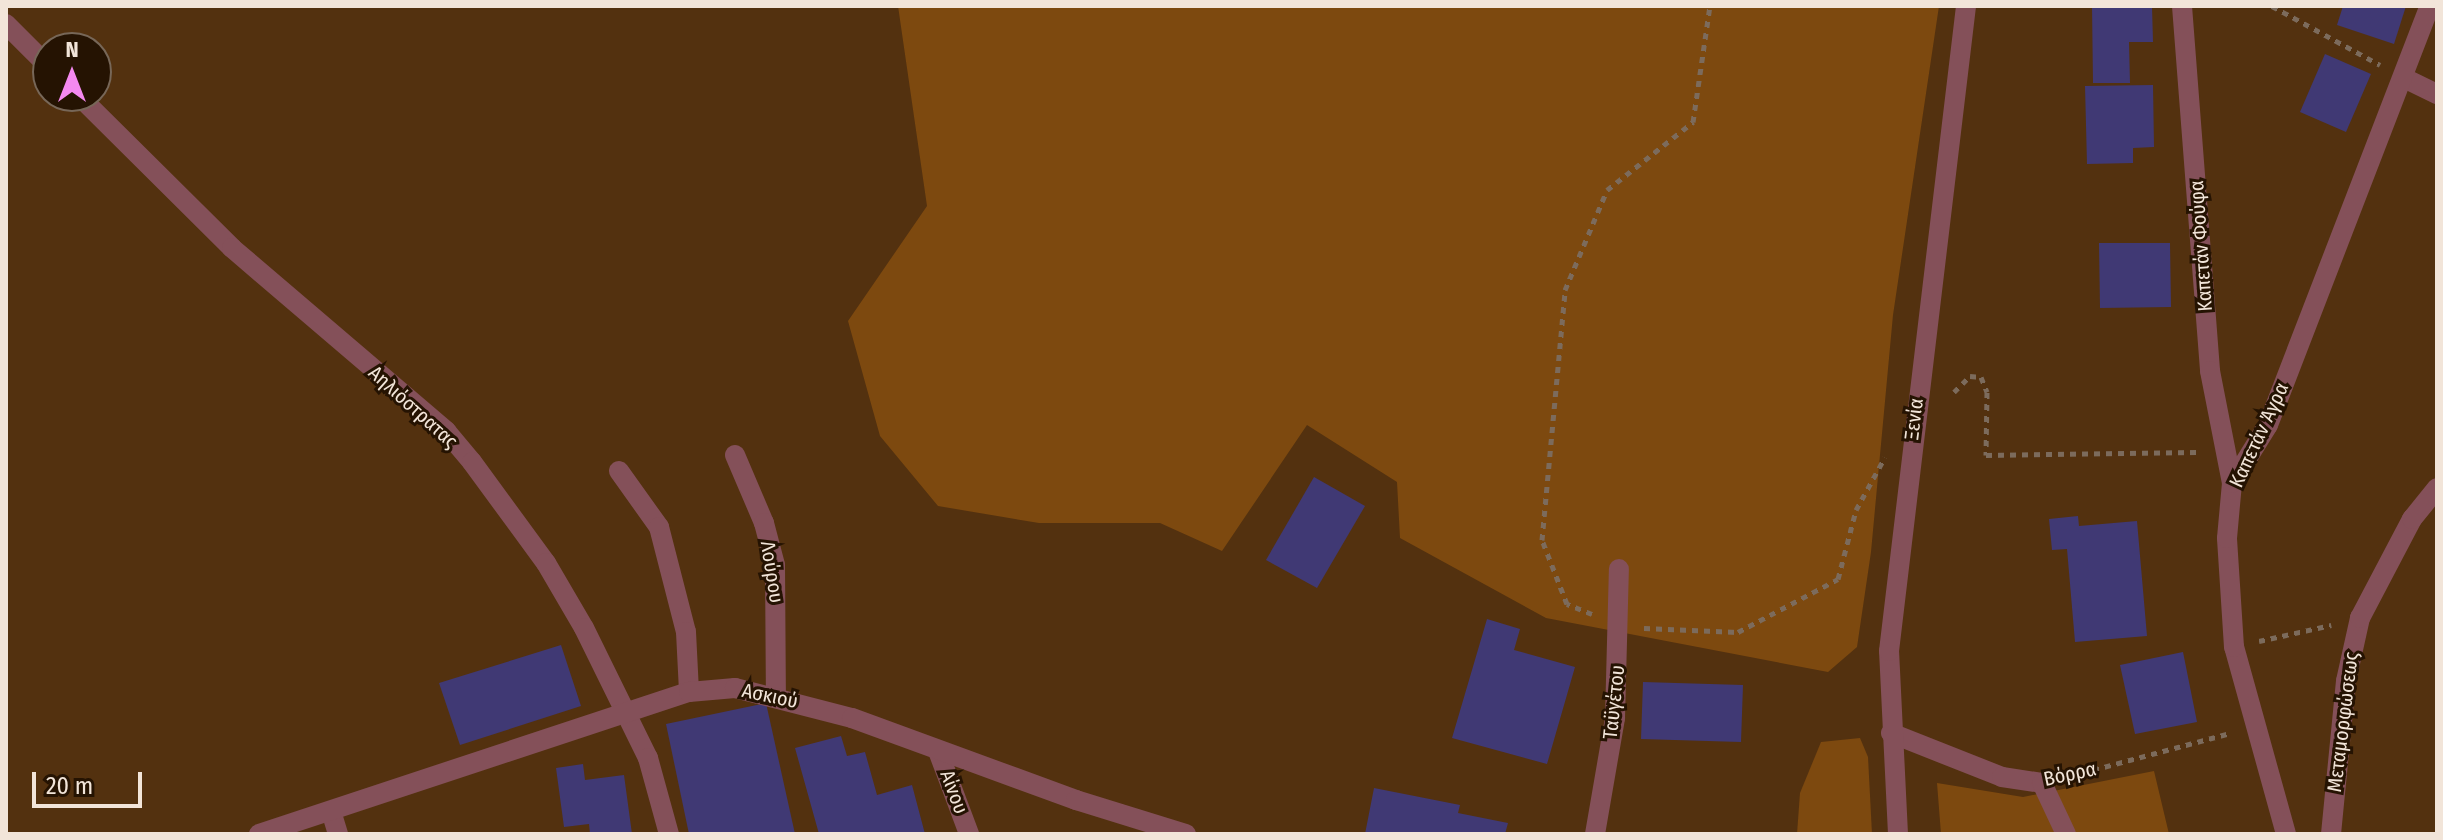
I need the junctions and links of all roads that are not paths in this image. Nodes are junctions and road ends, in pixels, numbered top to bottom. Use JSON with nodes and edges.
{"nodes":[{"id":1,"x":1966,"y":6,"type":"edge"},
{"id":2,"x":2182,"y":6,"type":"edge"},
{"id":3,"x":2430,"y":6,"type":"edge"},
{"id":4,"x":6,"y":24,"type":"edge"},
{"id":5,"x":32,"y":50,"type":"edge"},
{"id":6,"x":2404,"y":78,"type":"junction"},
{"id":7,"x":2437,"y":94,"type":"edge"},
{"id":8,"x":95,"y":112,"type":"edge"},
{"id":9,"x":735,"y":455,"type":"dead end"},
{"id":10,"x":619,"y":471,"type":"dead end"},
{"id":11,"x":2232,"y":483,"type":"junction"},
{"id":12,"x":2437,"y":488,"type":"edge"},
{"id":13,"x":1619,"y":569,"type":"dead end"},
{"id":14,"x":689,"y":692,"type":"junction"},
{"id":15,"x":776,"y":695,"type":"junction"},
{"id":16,"x":629,"y":716,"type":"junction"},
{"id":17,"x":1891,"y":733,"type":"junction"},
{"id":18,"x":938,"y":751,"type":"junction"},
{"id":19,"x":331,"y":811,"type":"junction"},
{"id":20,"x":259,"y":834,"type":"edge"},
{"id":21,"x":338,"y":834,"type":"edge"},
{"id":22,"x":669,"y":834,"type":"edge"},
{"id":23,"x":969,"y":834,"type":"edge"},
{"id":24,"x":1186,"y":834,"type":"edge"},
{"id":25,"x":1595,"y":834,"type":"edge"},
{"id":26,"x":1898,"y":834,"type":"edge"},
{"id":27,"x":2066,"y":834,"type":"edge"},
{"id":28,"x":2286,"y":834,"type":"edge"},
{"id":29,"x":2331,"y":834,"type":"edge"}],
"edges":[{"from":1,"to":17,"type":"street","name":"Ξενία"},
{"from":2,"to":11,"type":"street","name":"Καπετάν Φούφα"},
{"from":3,"to":6,"type":"street","name":"Καπετάν Άγρα"},
{"from":4,"to":5,"type":"street"},
{"from":6,"to":7,"type":"street"},
{"from":6,"to":11,"type":"street","name":"Καπετάν Άγρα"},
{"from":8,"to":16,"type":"street","name":"Αηλιόστρατας"},
{"from":9,"to":15,"type":"street","name":"Λούρου"},
{"from":10,"to":14,"type":"street"},
{"from":11,"to":28,"type":"street","name":"Καπετάν Άγρα"},
{"from":12,"to":29,"type":"street","name":"Μεταμορφώσεως"},
{"from":13,"to":25,"type":"street","name":"Ταϋγέτου"},
{"from":14,"to":15,"type":"street","name":"Ασκιού"},
{"from":14,"to":16,"type":"street","name":"Ασκιού"},
{"from":15,"to":18,"type":"street","name":"Ασκιού"},
{"from":16,"to":19,"type":"street","name":"Ασκιού"},
{"from":16,"to":22,"type":"street","name":"Αηλιόστρατας"},
{"from":17,"to":26,"type":"street","name":"Ξενία"},
{"from":17,"to":27,"type":"street","name":"Βόρρα"},
{"from":18,"to":23,"type":"street","name":"Αίνου"},
{"from":18,"to":24,"type":"street","name":"Ασκιού"},
{"from":19,"to":20,"type":"street","name":"Ασκιού"},
{"from":19,"to":21,"type":"street"}]}
